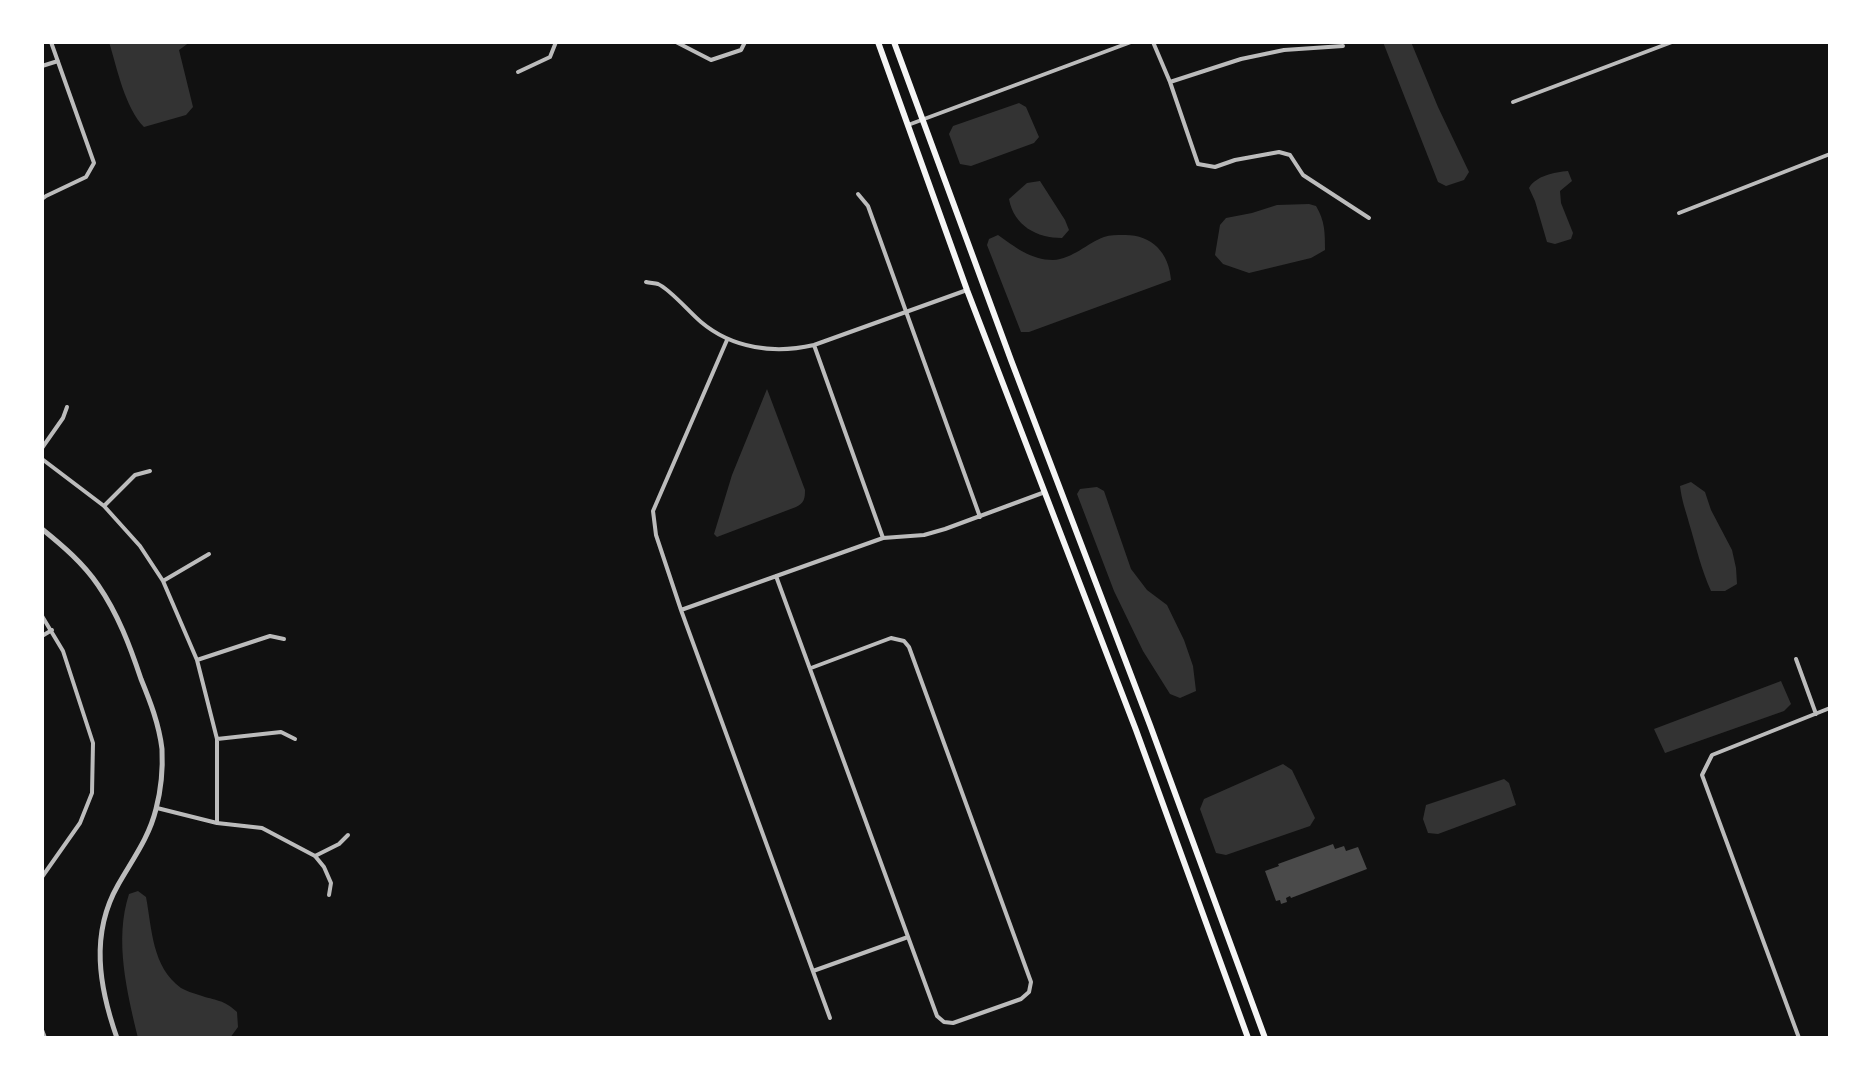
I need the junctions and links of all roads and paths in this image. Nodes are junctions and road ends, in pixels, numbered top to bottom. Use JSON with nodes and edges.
{"nodes":[{"id":1,"x":51,"y":42,"type":"edge"},
{"id":2,"x":556,"y":42,"type":"edge"},
{"id":3,"x":676,"y":42,"type":"edge"},
{"id":4,"x":745,"y":42,"type":"edge"},
{"id":5,"x":878,"y":42,"type":"edge"},
{"id":6,"x":894,"y":42,"type":"edge"},
{"id":7,"x":1131,"y":42,"type":"edge"},
{"id":8,"x":1153,"y":42,"type":"edge"},
{"id":9,"x":1672,"y":42,"type":"edge"},
{"id":10,"x":1343,"y":46,"type":"dead end"},
{"id":11,"x":58,"y":61,"type":"junction"},
{"id":12,"x":42,"y":66,"type":"edge"},
{"id":13,"x":518,"y":72,"type":"dead end"},
{"id":14,"x":1170,"y":82,"type":"junction"},
{"id":15,"x":1513,"y":102,"type":"dead end"},
{"id":16,"x":922,"y":120,"type":"junction"},
{"id":17,"x":908,"y":126,"type":"junction"},
{"id":18,"x":1830,"y":154,"type":"edge"},
{"id":19,"x":858,"y":194,"type":"dead end"},
{"id":20,"x":42,"y":199,"type":"edge"},
{"id":21,"x":1679,"y":213,"type":"dead end"},
{"id":22,"x":1369,"y":218,"type":"dead end"},
{"id":23,"x":646,"y":282,"type":"dead end"},
{"id":24,"x":967,"y":290,"type":"junction"},
{"id":25,"x":907,"y":312,"type":"junction"},
{"id":26,"x":727,"y":340,"type":"junction"},
{"id":27,"x":814,"y":345,"type":"junction"},
{"id":28,"x":994,"y":359,"type":"junction"},
{"id":29,"x":1011,"y":360,"type":"junction"},
{"id":30,"x":67,"y":407,"type":"dead end"},
{"id":31,"x":42,"y":448,"type":"edge"},
{"id":32,"x":42,"y":459,"type":"edge"},
{"id":33,"x":150,"y":471,"type":"dead end"},
{"id":34,"x":1059,"y":486,"type":"junction"},
{"id":35,"x":1045,"y":492,"type":"junction"},
{"id":36,"x":104,"y":506,"type":"junction"},
{"id":37,"x":980,"y":517,"type":"junction"},
{"id":38,"x":42,"y":529,"type":"edge"},
{"id":39,"x":883,"y":538,"type":"junction"},
{"id":40,"x":209,"y":554,"type":"dead end"},
{"id":41,"x":776,"y":576,"type":"junction"},
{"id":42,"x":163,"y":581,"type":"junction"},
{"id":43,"x":681,"y":610,"type":"junction"},
{"id":44,"x":42,"y":616,"type":"edge"},
{"id":45,"x":52,"y":630,"type":"junction"},
{"id":46,"x":42,"y":636,"type":"edge"},
{"id":47,"x":284,"y":639,"type":"dead end"},
{"id":48,"x":1796,"y":659,"type":"dead end"},
{"id":49,"x":197,"y":660,"type":"junction"},
{"id":50,"x":811,"y":668,"type":"junction"},
{"id":51,"x":1830,"y":708,"type":"edge"},
{"id":52,"x":1816,"y":714,"type":"junction"},
{"id":53,"x":1150,"y":725,"type":"junction"},
{"id":54,"x":1136,"y":730,"type":"junction"},
{"id":55,"x":217,"y":739,"type":"junction"},
{"id":56,"x":295,"y":739,"type":"dead end"},
{"id":57,"x":157,"y":808,"type":"junction"},
{"id":58,"x":217,"y":823,"type":"junction"},
{"id":59,"x":348,"y":835,"type":"dead end"},
{"id":60,"x":315,"y":856,"type":"junction"},
{"id":61,"x":42,"y":877,"type":"edge"},
{"id":62,"x":329,"y":895,"type":"dead end"},
{"id":63,"x":908,"y":937,"type":"junction"},
{"id":64,"x":813,"y":971,"type":"junction"},
{"id":65,"x":830,"y":1018,"type":"dead end"},
{"id":66,"x":42,"y":1030,"type":"edge"},
{"id":67,"x":45,"y":1038,"type":"edge"},
{"id":68,"x":117,"y":1038,"type":"edge"},
{"id":69,"x":1248,"y":1038,"type":"edge"},
{"id":70,"x":1265,"y":1038,"type":"edge"},
{"id":71,"x":1799,"y":1038,"type":"edge"}],
"edges":[{"from":1,"to":11,"type":"street"},
{"from":2,"to":13,"type":"street"},
{"from":3,"to":4,"type":"street"},
{"from":5,"to":17,"type":"main road"},
{"from":6,"to":16,"type":"main road"},
{"from":7,"to":16,"type":"street"},
{"from":8,"to":14,"type":"street"},
{"from":9,"to":15,"type":"street"},
{"from":10,"to":14,"type":"street"},
{"from":11,"to":12,"type":"street"},
{"from":11,"to":20,"type":"street"},
{"from":14,"to":22,"type":"street"},
{"from":16,"to":17,"type":"street"},
{"from":16,"to":29,"type":"main road"},
{"from":17,"to":24,"type":"main road"},
{"from":18,"to":21,"type":"street"},
{"from":19,"to":25,"type":"street"},
{"from":23,"to":26,"type":"street"},
{"from":24,"to":25,"type":"street"},
{"from":24,"to":28,"type":"main road"},
{"from":25,"to":27,"type":"street"},
{"from":25,"to":37,"type":"street"},
{"from":26,"to":27,"type":"street"},
{"from":26,"to":43,"type":"street"},
{"from":27,"to":39,"type":"street"},
{"from":28,"to":29,"type":"main road"},
{"from":28,"to":35,"type":"main road"},
{"from":29,"to":34,"type":"main road"},
{"from":30,"to":31,"type":"street"},
{"from":32,"to":36,"type":"street"},
{"from":33,"to":36,"type":"street"},
{"from":34,"to":35,"type":"main road"},
{"from":34,"to":53,"type":"main road"},
{"from":35,"to":37,"type":"street"},
{"from":35,"to":54,"type":"main road"},
{"from":36,"to":42,"type":"street"},
{"from":37,"to":39,"type":"street"},
{"from":38,"to":57,"type":"street"},
{"from":39,"to":41,"type":"street"},
{"from":40,"to":42,"type":"street"},
{"from":41,"to":43,"type":"street"},
{"from":41,"to":50,"type":"street"},
{"from":42,"to":49,"type":"street"},
{"from":43,"to":64,"type":"street"},
{"from":44,"to":45,"type":"street"},
{"from":45,"to":46,"type":"street"},
{"from":45,"to":61,"type":"street"},
{"from":47,"to":49,"type":"street"},
{"from":48,"to":52,"type":"street"},
{"from":49,"to":55,"type":"street"},
{"from":50,"to":63,"type":"street"},
{"from":50,"to":63,"type":"street"},
{"from":51,"to":52,"type":"street"},
{"from":52,"to":71,"type":"street"},
{"from":53,"to":54,"type":"main road"},
{"from":53,"to":70,"type":"main road"},
{"from":54,"to":69,"type":"main road"},
{"from":55,"to":56,"type":"street"},
{"from":55,"to":58,"type":"street"},
{"from":57,"to":58,"type":"street"},
{"from":57,"to":68,"type":"street"},
{"from":58,"to":60,"type":"street"},
{"from":59,"to":60,"type":"street"},
{"from":60,"to":62,"type":"street"},
{"from":63,"to":64,"type":"street"},
{"from":64,"to":65,"type":"street"},
{"from":66,"to":67,"type":"street"}]}
